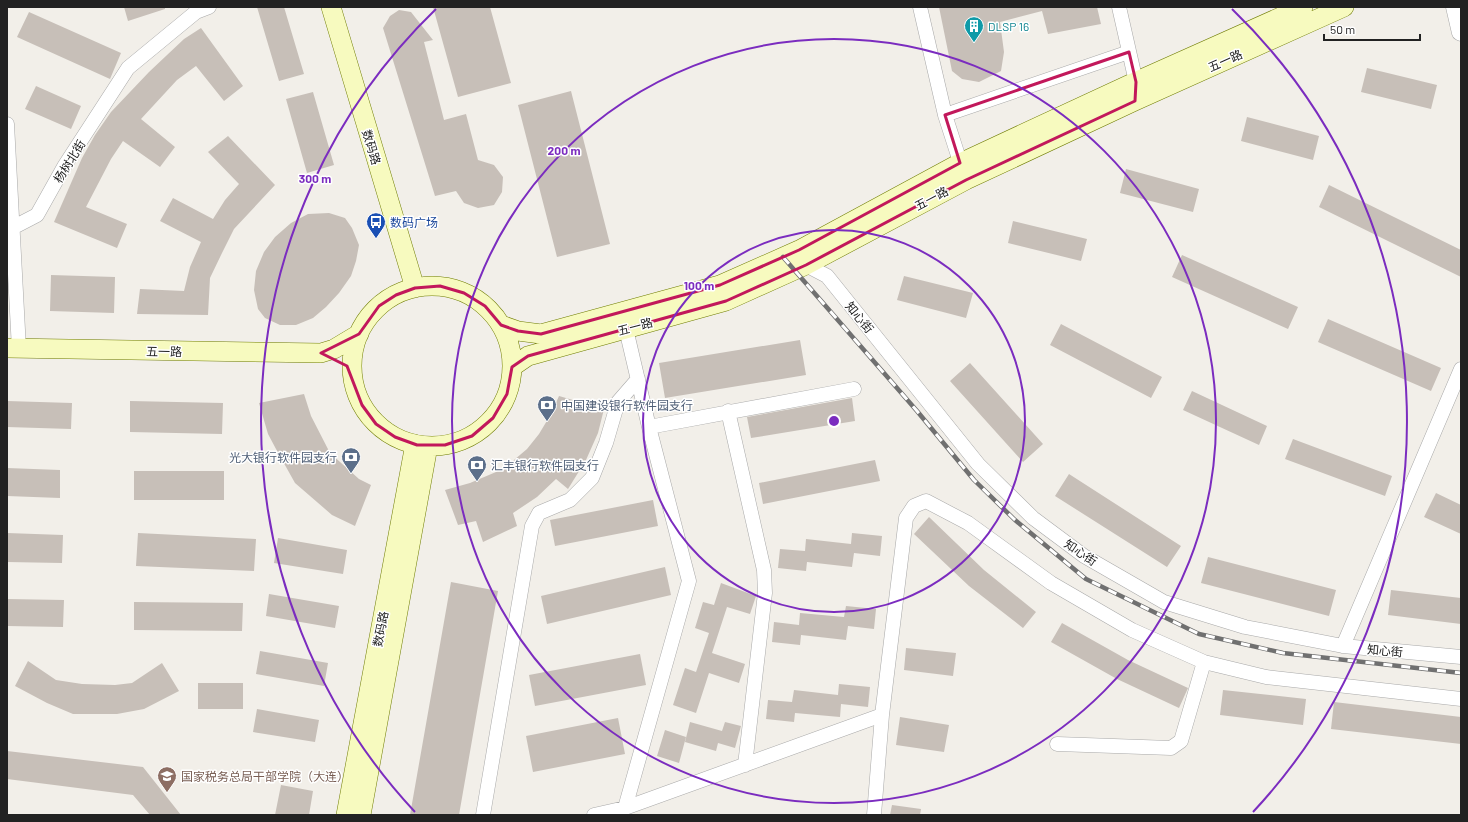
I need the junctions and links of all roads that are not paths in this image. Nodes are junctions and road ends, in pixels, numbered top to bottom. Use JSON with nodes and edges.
{"nodes":[{"id":1,"x":209,"y":7,"type":"edge"},
{"id":2,"x":331,"y":7,"type":"edge"},
{"id":3,"x":920,"y":7,"type":"edge"},
{"id":4,"x":1119,"y":7,"type":"edge"},
{"id":5,"x":1304,"y":7,"type":"edge"},
{"id":6,"x":1344,"y":7,"type":"edge"},
{"id":7,"x":1453,"y":7,"type":"edge"},
{"id":8,"x":1461,"y":34,"type":"edge"},
{"id":9,"x":1129,"y":52,"type":"junction"},
{"id":10,"x":1136,"y":82,"type":"junction"},
{"id":11,"x":1135,"y":100,"type":"junction"},
{"id":12,"x":946,"y":115,"type":"junction"},
{"id":13,"x":7,"y":124,"type":"edge"},
{"id":14,"x":963,"y":171,"type":"junction"},
{"id":15,"x":12,"y":228,"type":"junction"},
{"id":16,"x":806,"y":265,"type":"junction"},
{"id":17,"x":415,"y":288,"type":"junction"},
{"id":18,"x":501,"y":325,"type":"junction"},
{"id":19,"x":626,"y":328,"type":"junction"},
{"id":20,"x":359,"y":334,"type":"junction"},
{"id":21,"x":13,"y":348,"type":"edge"},
{"id":22,"x":321,"y":353,"type":"junction"},
{"id":23,"x":512,"y":367,"type":"junction"},
{"id":24,"x":1461,"y":369,"type":"edge"},
{"id":25,"x":353,"y":378,"type":"junction"},
{"id":26,"x":638,"y":379,"type":"junction"},
{"id":27,"x":854,"y":389,"type":"dead end"},
{"id":28,"x":728,"y":411,"type":"junction"},
{"id":29,"x":649,"y":427,"type":"junction"},
{"id":30,"x":421,"y":445,"type":"junction"},
{"id":31,"x":1343,"y":646,"type":"junction"},
{"id":32,"x":1461,"y":657,"type":"edge"},
{"id":33,"x":1204,"y":662,"type":"junction"},
{"id":34,"x":1461,"y":699,"type":"edge"},
{"id":35,"x":882,"y":715,"type":"junction"},
{"id":36,"x":1057,"y":744,"type":"dead end"},
{"id":37,"x":745,"y":764,"type":"junction"},
{"id":38,"x":624,"y":812,"type":"edge"},
{"id":39,"x":346,"y":815,"type":"edge"},
{"id":40,"x":361,"y":815,"type":"edge"},
{"id":41,"x":483,"y":815,"type":"edge"},
{"id":42,"x":594,"y":815,"type":"edge"},
{"id":43,"x":874,"y":815,"type":"edge"}],
"edges":[{"from":1,"to":15,"type":"street","name":"杨树北街"},
{"from":2,"to":17,"type":"main road","name":"数码路"},
{"from":3,"to":12,"type":"street"},
{"from":4,"to":9,"type":"street"},
{"from":5,"to":10,"type":"main road","name":"五一路"},
{"from":6,"to":11,"type":"main road","name":"五一路"},
{"from":7,"to":8,"type":"street"},
{"from":9,"to":10,"type":"street"},
{"from":9,"to":12,"type":"street"},
{"from":10,"to":11,"type":"street"},
{"from":10,"to":14,"type":"main road","name":"五一路"},
{"from":11,"to":14,"type":"main road","name":"五一路"},
{"from":12,"to":14,"type":"street"},
{"from":13,"to":15,"type":"street"},
{"from":14,"to":16,"type":"main road","name":"五一路"},
{"from":14,"to":18,"type":"main road","name":"五一路"},
{"from":15,"to":21,"type":"street"},
{"from":16,"to":19,"type":"main road","name":"五一路"},
{"from":16,"to":31,"type":"street","name":"知心街"},
{"from":17,"to":18,"type":"main road"},
{"from":17,"to":20,"type":"main road"},
{"from":18,"to":23,"type":"main road"},
{"from":19,"to":23,"type":"main road","name":"五一路"},
{"from":19,"to":26,"type":"street"},
{"from":20,"to":22,"type":"main road"},
{"from":20,"to":25,"type":"main road"},
{"from":21,"to":22,"type":"main road","name":"五一路"},
{"from":22,"to":25,"type":"main road"},
{"from":23,"to":30,"type":"main road"},
{"from":24,"to":31,"type":"street"},
{"from":25,"to":30,"type":"main road"},
{"from":26,"to":29,"type":"street"},
{"from":26,"to":41,"type":"street"},
{"from":27,"to":28,"type":"street"},
{"from":28,"to":29,"type":"street"},
{"from":28,"to":37,"type":"street"},
{"from":29,"to":38,"type":"street"},
{"from":30,"to":39,"type":"main road","name":"数码路"},
{"from":30,"to":40,"type":"main road","name":"数码路"},
{"from":31,"to":32,"type":"street","name":"知心街"},
{"from":33,"to":34,"type":"street"},
{"from":33,"to":35,"type":"street"},
{"from":33,"to":36,"type":"street"},
{"from":35,"to":37,"type":"street"},
{"from":35,"to":43,"type":"street"},
{"from":37,"to":38,"type":"street"},
{"from":38,"to":42,"type":"street"}]}
